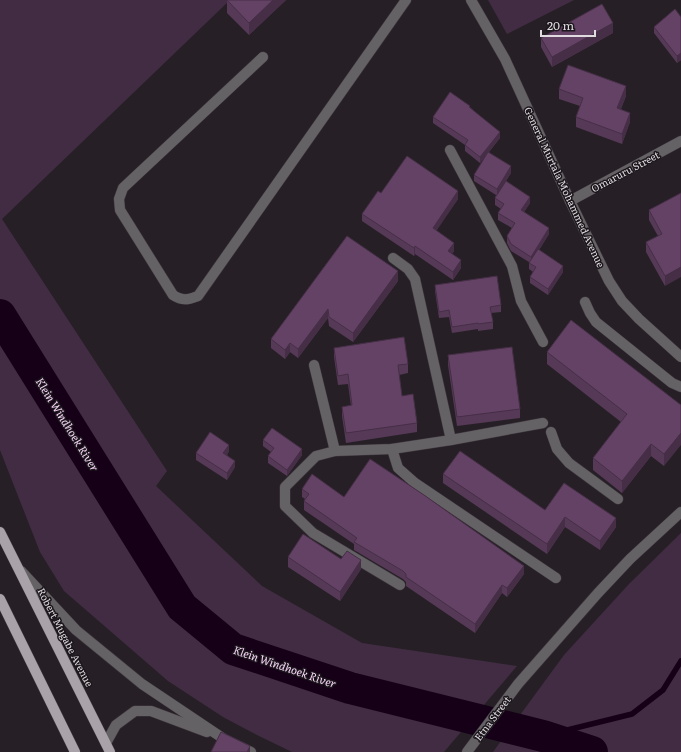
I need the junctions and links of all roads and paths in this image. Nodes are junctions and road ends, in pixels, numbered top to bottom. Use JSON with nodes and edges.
{"nodes":[{"id":1,"x":406,"y":0,"type":"edge"},
{"id":2,"x":471,"y":0,"type":"edge"},
{"id":3,"x":263,"y":56,"type":"dead end"},
{"id":4,"x":681,"y":141,"type":"edge"},
{"id":5,"x":450,"y":150,"type":"dead end"},
{"id":6,"x":570,"y":201,"type":"junction"},
{"id":7,"x":394,"y":258,"type":"dead end"},
{"id":8,"x":585,"y":302,"type":"dead end"},
{"id":9,"x":543,"y":342,"type":"dead end"},
{"id":10,"x":681,"y":357,"type":"edge"},
{"id":11,"x":314,"y":365,"type":"dead end"},
{"id":12,"x":681,"y":387,"type":"edge"},
{"id":13,"x":543,"y":424,"type":"dead end"},
{"id":14,"x":551,"y":432,"type":"dead end"},
{"id":15,"x":451,"y":440,"type":"junction"},
{"id":16,"x":392,"y":449,"type":"junction"},
{"id":17,"x":335,"y":451,"type":"junction"},
{"id":18,"x":618,"y":498,"type":"dead end"},
{"id":19,"x":681,"y":512,"type":"edge"},
{"id":20,"x":0,"y":532,"type":"edge"},
{"id":21,"x":18,"y":568,"type":"junction"},
{"id":22,"x":556,"y":578,"type":"dead end"},
{"id":23,"x":400,"y":585,"type":"dead end"},
{"id":24,"x":0,"y":599,"type":"edge"},
{"id":25,"x":0,"y":607,"type":"edge"},
{"id":26,"x":10,"y":619,"type":"junction"},
{"id":27,"x":224,"y":739,"type":"junction"},
{"id":28,"x":108,"y":748,"type":"edge"},
{"id":29,"x":75,"y":752,"type":"edge"},
{"id":30,"x":251,"y":752,"type":"edge"},
{"id":31,"x":467,"y":752,"type":"edge"}],
"edges":[{"from":1,"to":3,"type":"street"},
{"from":2,"to":6,"type":"street","name":"General Murtala Mohammed Avenue"},
{"from":4,"to":6,"type":"street","name":"Omaruru Street"},
{"from":5,"to":9,"type":"street"},
{"from":6,"to":10,"type":"street","name":"General Murtala Mohammed Avenue"},
{"from":7,"to":15,"type":"street"},
{"from":8,"to":12,"type":"street"},
{"from":11,"to":17,"type":"street"},
{"from":13,"to":15,"type":"street"},
{"from":14,"to":18,"type":"street"},
{"from":15,"to":16,"type":"street"},
{"from":16,"to":17,"type":"street"},
{"from":16,"to":22,"type":"street"},
{"from":17,"to":23,"type":"street"},
{"from":19,"to":31,"type":"street","name":"Etna Street"},
{"from":20,"to":21,"type":"main road","name":"Robert Mugabe Avenue"},
{"from":21,"to":27,"type":"street"},
{"from":21,"to":28,"type":"main road","name":"Robert Mugabe Avenue"},
{"from":24,"to":26,"type":"main road"},
{"from":25,"to":26,"type":"main road"},
{"from":26,"to":29,"type":"main road"},
{"from":27,"to":28,"type":"street"},
{"from":27,"to":30,"type":"street"}]}
